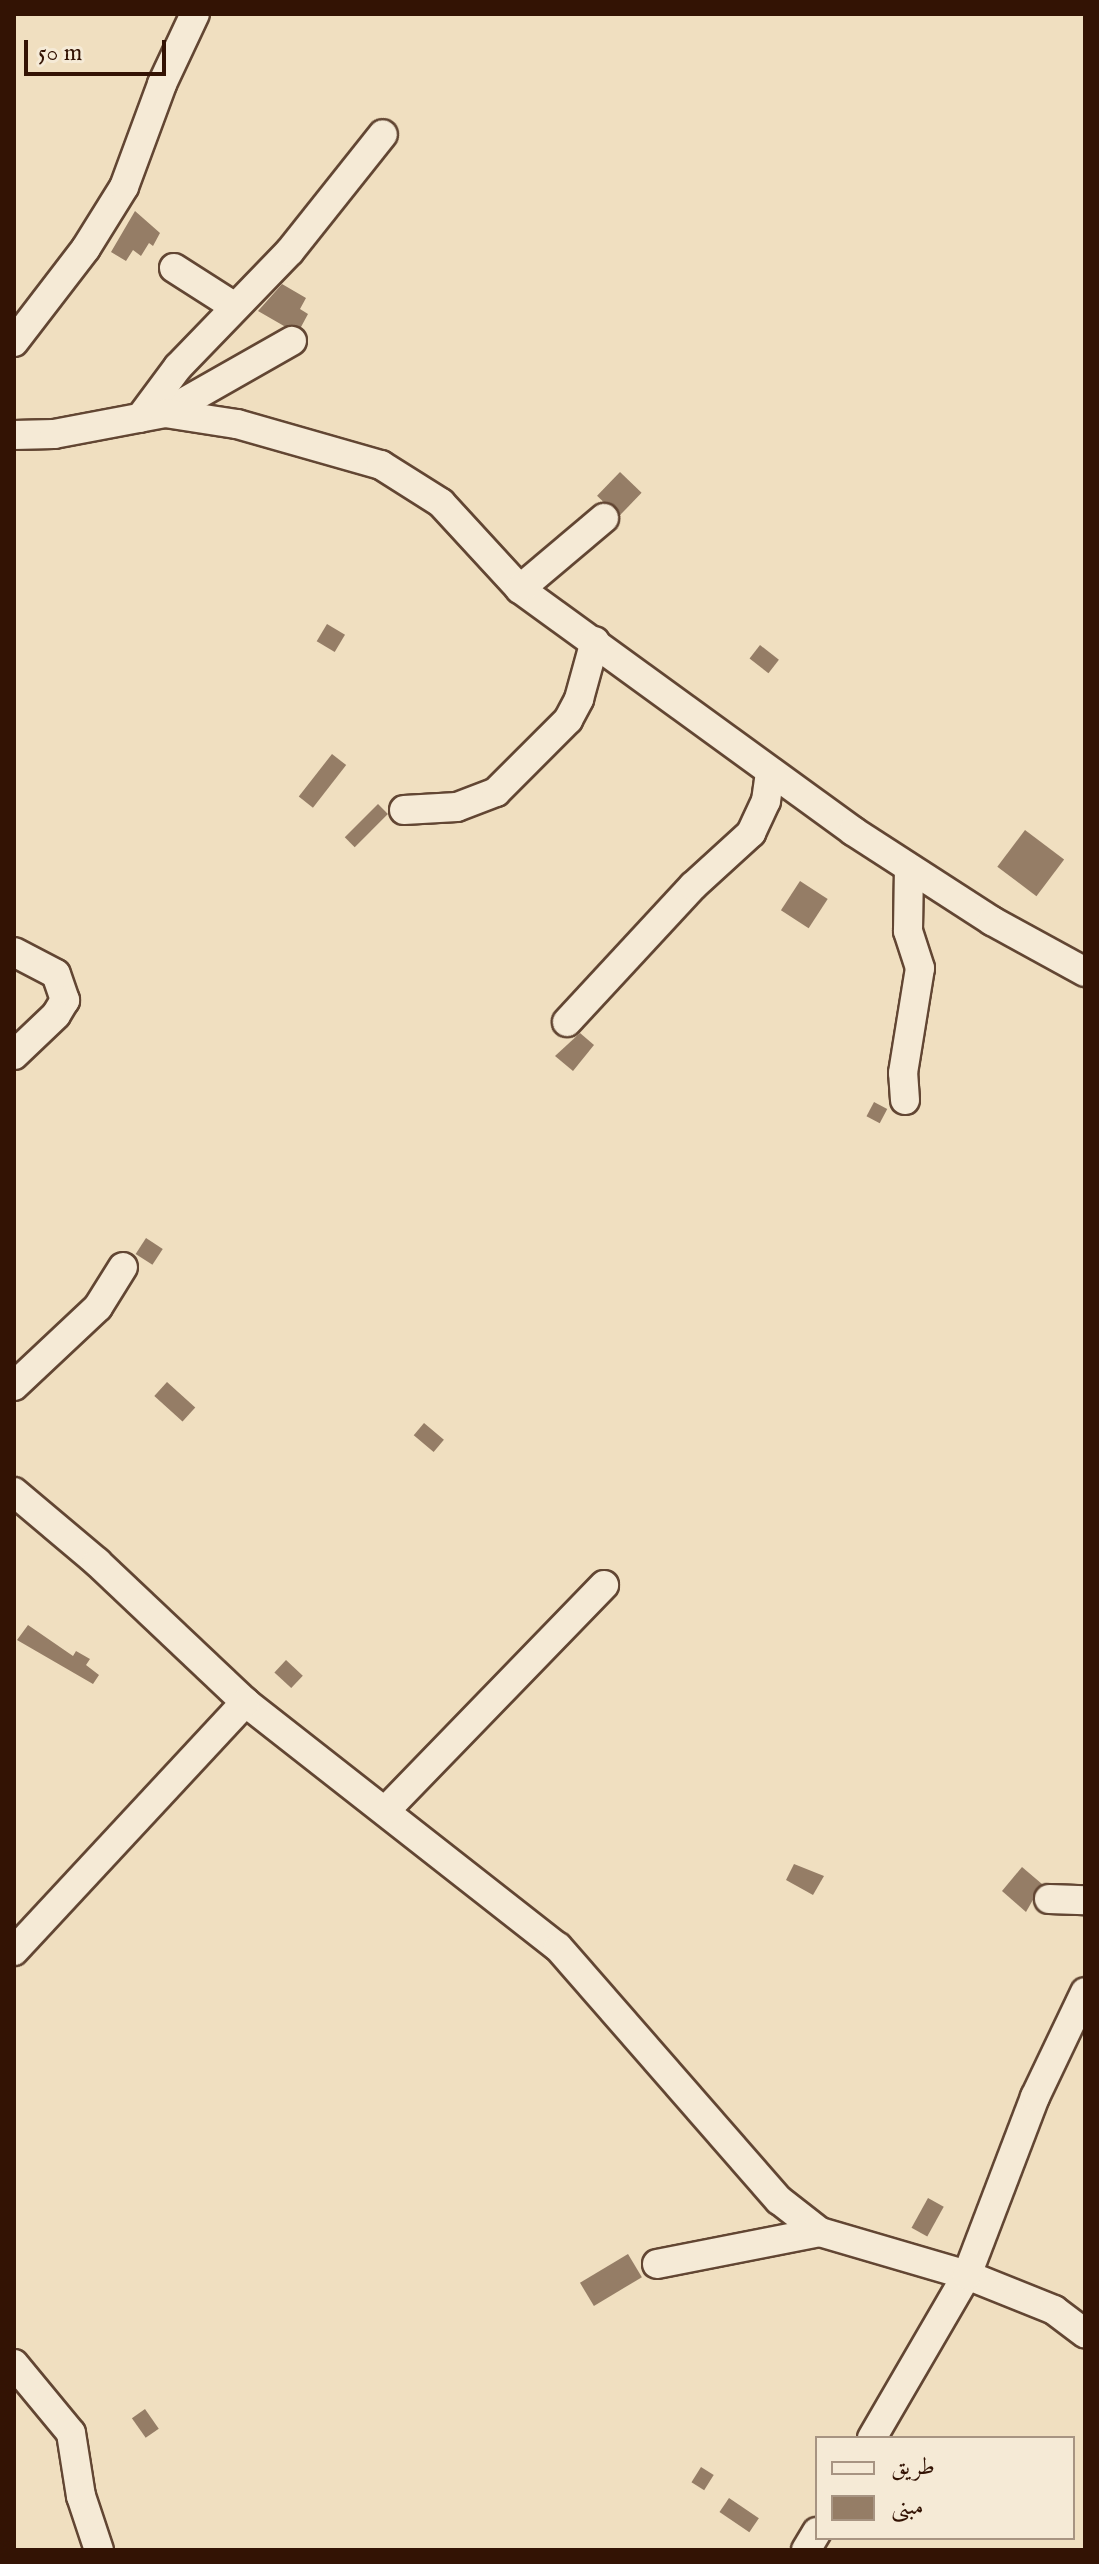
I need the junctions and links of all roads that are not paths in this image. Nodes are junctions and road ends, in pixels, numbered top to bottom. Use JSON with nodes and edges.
{"nodes":[{"id":1,"x":195,"y":14,"type":"edge"},
{"id":2,"x":383,"y":134,"type":"dead end"},
{"id":3,"x":174,"y":268,"type":"dead end"},
{"id":4,"x":235,"y":307,"type":"junction"},
{"id":5,"x":292,"y":341,"type":"dead end"},
{"id":6,"x":14,"y":342,"type":"edge"},
{"id":7,"x":152,"y":415,"type":"junction"},
{"id":8,"x":14,"y":435,"type":"edge"},
{"id":9,"x":604,"y":518,"type":"dead end"},
{"id":10,"x":520,"y":589,"type":"junction"},
{"id":11,"x":595,"y":641,"type":"junction"},
{"id":12,"x":770,"y":771,"type":"junction"},
{"id":13,"x":404,"y":810,"type":"dead end"},
{"id":14,"x":909,"y":868,"type":"junction"},
{"id":15,"x":14,"y":952,"type":"edge"},
{"id":16,"x":1085,"y":972,"type":"edge"},
{"id":17,"x":567,"y":1022,"type":"dead end"},
{"id":18,"x":14,"y":1055,"type":"edge"},
{"id":19,"x":905,"y":1100,"type":"dead end"},
{"id":20,"x":123,"y":1267,"type":"dead end"},
{"id":21,"x":14,"y":1386,"type":"edge"},
{"id":22,"x":14,"y":1492,"type":"edge"},
{"id":23,"x":604,"y":1585,"type":"dead end"},
{"id":24,"x":245,"y":1702,"type":"junction"},
{"id":25,"x":387,"y":1809,"type":"junction"},
{"id":26,"x":1049,"y":1899,"type":"dead end"},
{"id":27,"x":1085,"y":1900,"type":"edge"},
{"id":28,"x":14,"y":1951,"type":"edge"},
{"id":29,"x":1085,"y":1992,"type":"edge"},
{"id":30,"x":820,"y":2232,"type":"junction"},
{"id":31,"x":657,"y":2264,"type":"dead end"},
{"id":32,"x":967,"y":2275,"type":"junction"},
{"id":33,"x":1085,"y":2333,"type":"edge"},
{"id":34,"x":14,"y":2364,"type":"edge"},
{"id":35,"x":873,"y":2436,"type":"edge"},
{"id":36,"x":99,"y":2550,"type":"edge"}],
"edges":[{"from":1,"to":6,"type":"street"},
{"from":2,"to":4,"type":"street"},
{"from":3,"to":4,"type":"street"},
{"from":4,"to":7,"type":"street"},
{"from":5,"to":7,"type":"street"},
{"from":7,"to":8,"type":"street"},
{"from":7,"to":10,"type":"street"},
{"from":9,"to":10,"type":"street"},
{"from":10,"to":11,"type":"street"},
{"from":11,"to":12,"type":"street"},
{"from":11,"to":13,"type":"street"},
{"from":12,"to":14,"type":"street"},
{"from":12,"to":17,"type":"street"},
{"from":14,"to":16,"type":"street"},
{"from":14,"to":19,"type":"street"},
{"from":15,"to":18,"type":"street"},
{"from":20,"to":21,"type":"street"},
{"from":22,"to":24,"type":"street"},
{"from":23,"to":25,"type":"street"},
{"from":24,"to":25,"type":"street"},
{"from":24,"to":28,"type":"street"},
{"from":25,"to":30,"type":"street"},
{"from":26,"to":27,"type":"street"},
{"from":29,"to":32,"type":"street"},
{"from":30,"to":31,"type":"street"},
{"from":30,"to":32,"type":"street"},
{"from":32,"to":33,"type":"street"},
{"from":32,"to":35,"type":"street"},
{"from":34,"to":36,"type":"street"}]}
